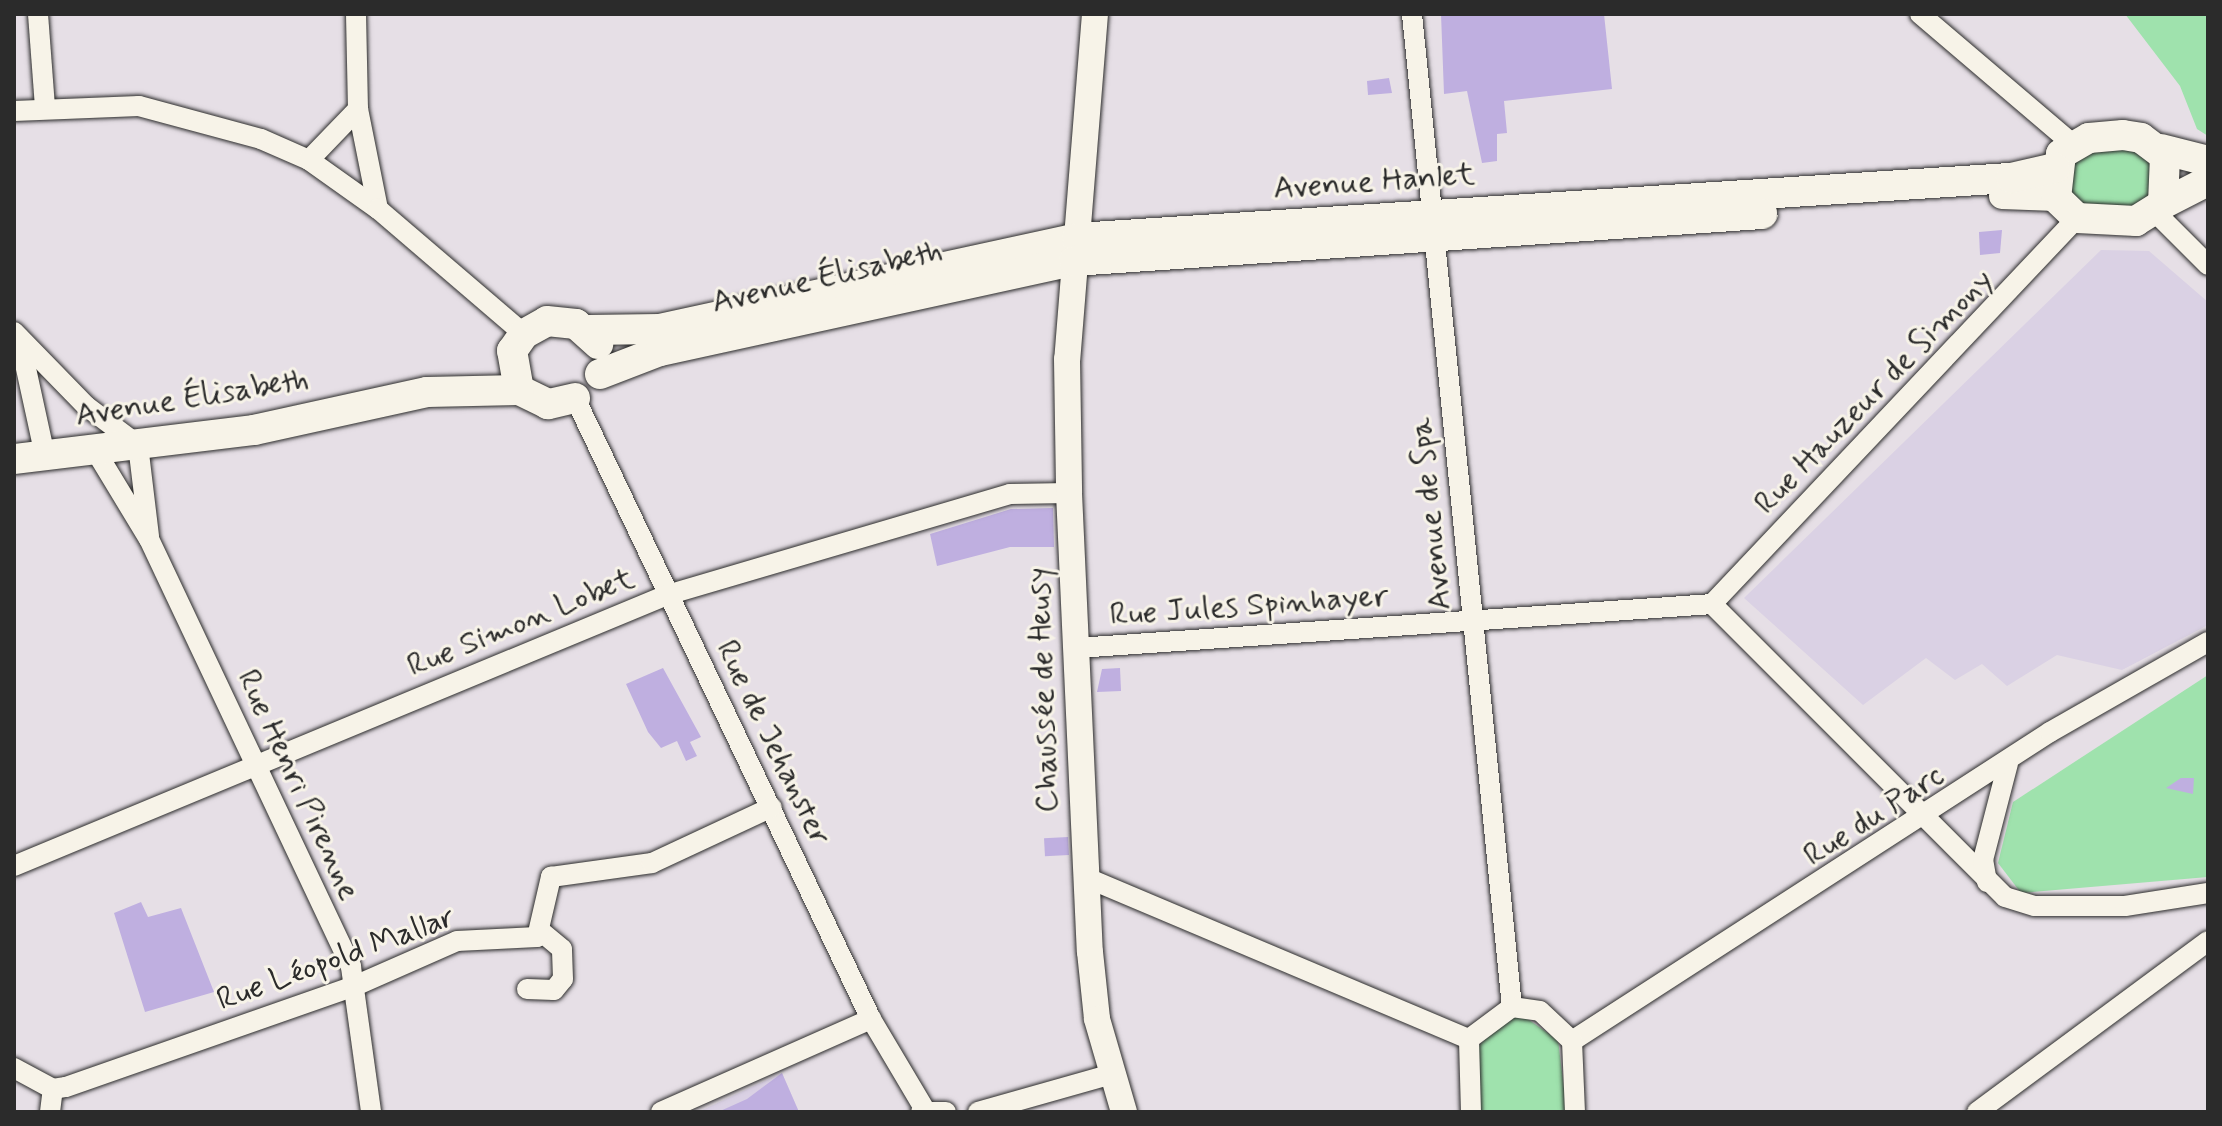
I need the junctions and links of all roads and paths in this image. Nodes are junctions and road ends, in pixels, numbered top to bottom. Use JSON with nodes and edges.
{"nodes":[{"id":1,"x":38,"y":14,"type":"edge"},
{"id":2,"x":356,"y":14,"type":"edge"},
{"id":3,"x":1095,"y":14,"type":"edge"},
{"id":4,"x":1412,"y":14,"type":"edge"},
{"id":5,"x":1920,"y":14,"type":"edge"},
{"id":6,"x":45,"y":107,"type":"junction"},
{"id":7,"x":358,"y":109,"type":"junction"},
{"id":8,"x":14,"y":111,"type":"edge"},
{"id":9,"x":2161,"y":149,"type":"junction"},
{"id":10,"x":2064,"y":156,"type":"junction"},
{"id":11,"x":309,"y":160,"type":"junction"},
{"id":12,"x":2208,"y":161,"type":"edge"},
{"id":13,"x":2208,"y":181,"type":"edge"},
{"id":14,"x":2002,"y":196,"type":"joint"},
{"id":15,"x":2066,"y":208,"type":"junction"},
{"id":16,"x":2159,"y":208,"type":"junction"},
{"id":17,"x":378,"y":209,"type":"junction"},
{"id":18,"x":1433,"y":226,"type":"junction"},
{"id":19,"x":1075,"y":249,"type":"junction"},
{"id":20,"x":2208,"y":265,"type":"edge"},
{"id":21,"x":706,"y":319,"type":"joint"},
{"id":22,"x":588,"y":330,"type":"junction"},
{"id":23,"x":17,"y":337,"type":"edge"},
{"id":24,"x":518,"y":342,"type":"junction"},
{"id":25,"x":600,"y":374,"type":"junction"},
{"id":26,"x":519,"y":390,"type":"junction"},
{"id":27,"x":427,"y":392,"type":"junction"},
{"id":28,"x":575,"y":398,"type":"junction"},
{"id":29,"x":138,"y":445,"type":"junction"},
{"id":30,"x":95,"y":450,"type":"junction"},
{"id":31,"x":45,"y":456,"type":"junction"},
{"id":32,"x":14,"y":459,"type":"edge"},
{"id":33,"x":1069,"y":493,"type":"junction"},
{"id":34,"x":149,"y":539,"type":"junction"},
{"id":35,"x":667,"y":595,"type":"junction"},
{"id":36,"x":1712,"y":604,"type":"junction"},
{"id":37,"x":1473,"y":621,"type":"junction"},
{"id":38,"x":2208,"y":642,"type":"edge"},
{"id":39,"x":1077,"y":648,"type":"junction"},
{"id":40,"x":2008,"y":763,"type":"junction"},
{"id":41,"x":255,"y":766,"type":"junction"},
{"id":42,"x":772,"y":807,"type":"junction"},
{"id":43,"x":1925,"y":820,"type":"junction"},
{"id":44,"x":14,"y":866,"type":"edge"},
{"id":45,"x":1085,"y":877,"type":"junction"},
{"id":46,"x":1987,"y":882,"type":"junction"},
{"id":47,"x":2208,"y":893,"type":"edge"},
{"id":48,"x":542,"y":932,"type":"junction"},
{"id":49,"x":2208,"y":941,"type":"edge"},
{"id":50,"x":357,"y":985,"type":"junction"},
{"id":51,"x":527,"y":989,"type":"dead end"},
{"id":52,"x":1512,"y":1007,"type":"junction"},
{"id":53,"x":871,"y":1019,"type":"junction"},
{"id":54,"x":1469,"y":1039,"type":"junction"},
{"id":55,"x":1572,"y":1041,"type":"junction"},
{"id":56,"x":14,"y":1068,"type":"edge"},
{"id":57,"x":1112,"y":1074,"type":"junction"},
{"id":58,"x":53,"y":1089,"type":"junction"},
{"id":59,"x":923,"y":1111,"type":"edge"},
{"id":60,"x":50,"y":1112,"type":"edge"},
{"id":61,"x":371,"y":1112,"type":"edge"},
{"id":62,"x":661,"y":1112,"type":"edge"},
{"id":63,"x":946,"y":1112,"type":"edge"},
{"id":64,"x":978,"y":1112,"type":"edge"},
{"id":65,"x":1124,"y":1112,"type":"edge"},
{"id":66,"x":1471,"y":1112,"type":"edge"},
{"id":67,"x":1575,"y":1112,"type":"edge"},
{"id":68,"x":1977,"y":1112,"type":"edge"}],
"edges":[{"from":1,"to":6,"type":"street"},
{"from":2,"to":7,"type":"street"},
{"from":3,"to":19,"type":"main road","name":"Chaussée de Heusy"},
{"from":4,"to":18,"type":"street","name":"Avenue de Spa"},
{"from":5,"to":10,"type":"street"},
{"from":6,"to":8,"type":"street"},
{"from":6,"to":11,"type":"street"},
{"from":7,"to":11,"type":"street"},
{"from":7,"to":17,"type":"street"},
{"from":9,"to":10,"type":"highway"},
{"from":9,"to":12,"type":"highway"},
{"from":9,"to":16,"type":"highway"},
{"from":10,"to":15,"type":"highway"},
{"from":10,"to":18,"type":"highway","name":"Avenue Hanlet"},
{"from":11,"to":17,"type":"street"},
{"from":13,"to":16,"type":"highway"},
{"from":14,"to":15,"type":"main road","name":"Avenue Hanlet"},
{"from":14,"to":18,"type":"highway","name":"Avenue Hanlet"},
{"from":15,"to":16,"type":"highway"},
{"from":15,"to":36,"type":"street","name":"Rue Hauzeur de Simony"},
{"from":16,"to":20,"type":"street"},
{"from":17,"to":24,"type":"street"},
{"from":18,"to":19,"type":"highway","name":"Avenue Hanlet"},
{"from":18,"to":37,"type":"street","name":"Avenue de Spa"},
{"from":19,"to":21,"type":"highway","name":"Avenue Hanlet"},
{"from":19,"to":25,"type":"highway","name":"Avenue Élisabeth"},
{"from":19,"to":33,"type":"main road","name":"Chaussée de Heusy"},
{"from":21,"to":22,"type":"highway","name":"Avenue Élisabeth"},
{"from":22,"to":24,"type":"highway"},
{"from":22,"to":25,"type":"highway"},
{"from":23,"to":29,"type":"street"},
{"from":23,"to":31,"type":"street"},
{"from":24,"to":26,"type":"highway"},
{"from":24,"to":27,"type":"highway","name":"Avenue Élisabeth"},
{"from":25,"to":28,"type":"main road"},
{"from":26,"to":27,"type":"highway","name":"Avenue Élisabeth"},
{"from":26,"to":28,"type":"highway"},
{"from":27,"to":29,"type":"highway","name":"Avenue Élisabeth"},
{"from":28,"to":35,"type":"street","name":"Rue de Jehanster"},
{"from":29,"to":30,"type":"highway","name":"Avenue Élisabeth"},
{"from":29,"to":34,"type":"street","name":"Rue Henri Pirenne"},
{"from":30,"to":31,"type":"highway","name":"Avenue Élisabeth"},
{"from":30,"to":34,"type":"street","name":"Rue Henri Pirenne"},
{"from":31,"to":32,"type":"highway","name":"Avenue Élisabeth"},
{"from":33,"to":35,"type":"street","name":"Rue Simon Lobet"},
{"from":33,"to":39,"type":"main road","name":"Chaussée de Heusy"},
{"from":34,"to":41,"type":"street","name":"Rue Henri Pirenne"},
{"from":35,"to":41,"type":"street","name":"Rue Simon Lobet"},
{"from":35,"to":42,"type":"street","name":"Rue de Jehanster"},
{"from":36,"to":37,"type":"street","name":"Rue Jules Spinhayer"},
{"from":36,"to":43,"type":"street"},
{"from":37,"to":39,"type":"street","name":"Rue Jules Spinhayer"},
{"from":37,"to":52,"type":"street","name":"Avenue de Spa"},
{"from":38,"to":40,"type":"street","name":"Rue du Parc"},
{"from":39,"to":45,"type":"main road","name":"Chaussée de Heusy"},
{"from":40,"to":43,"type":"street","name":"Rue du Parc"},
{"from":40,"to":46,"type":"street"},
{"from":41,"to":44,"type":"street","name":"Rue Simon Lobet"},
{"from":41,"to":50,"type":"street","name":"Rue Henri Pirenne"},
{"from":42,"to":48,"type":"street"},
{"from":42,"to":53,"type":"street","name":"Rue de Jehanster"},
{"from":43,"to":46,"type":"street"},
{"from":43,"to":55,"type":"street","name":"Rue du Parc"},
{"from":45,"to":54,"type":"street"},
{"from":45,"to":57,"type":"main road","name":"Chaussée de Heusy"},
{"from":46,"to":47,"type":"street"},
{"from":48,"to":50,"type":"street","name":"Rue Léopold Mallar"},
{"from":48,"to":51,"type":"street"},
{"from":49,"to":68,"type":"street"},
{"from":50,"to":58,"type":"street","name":"Rue Léopold Mallar"},
{"from":50,"to":61,"type":"street","name":"Rue Henri Pirenne"},
{"from":52,"to":54,"type":"street"},
{"from":52,"to":55,"type":"street"},
{"from":53,"to":59,"type":"street","name":"Rue de Jehanster"},
{"from":53,"to":62,"type":"street"},
{"from":54,"to":66,"type":"street"},
{"from":55,"to":67,"type":"street"},
{"from":56,"to":58,"type":"street"},
{"from":57,"to":64,"type":"street"},
{"from":57,"to":65,"type":"main road","name":"Chaussée de Heusy"},
{"from":58,"to":60,"type":"street"},
{"from":59,"to":63,"type":"street","name":"Rue de Jehanster"}]}
